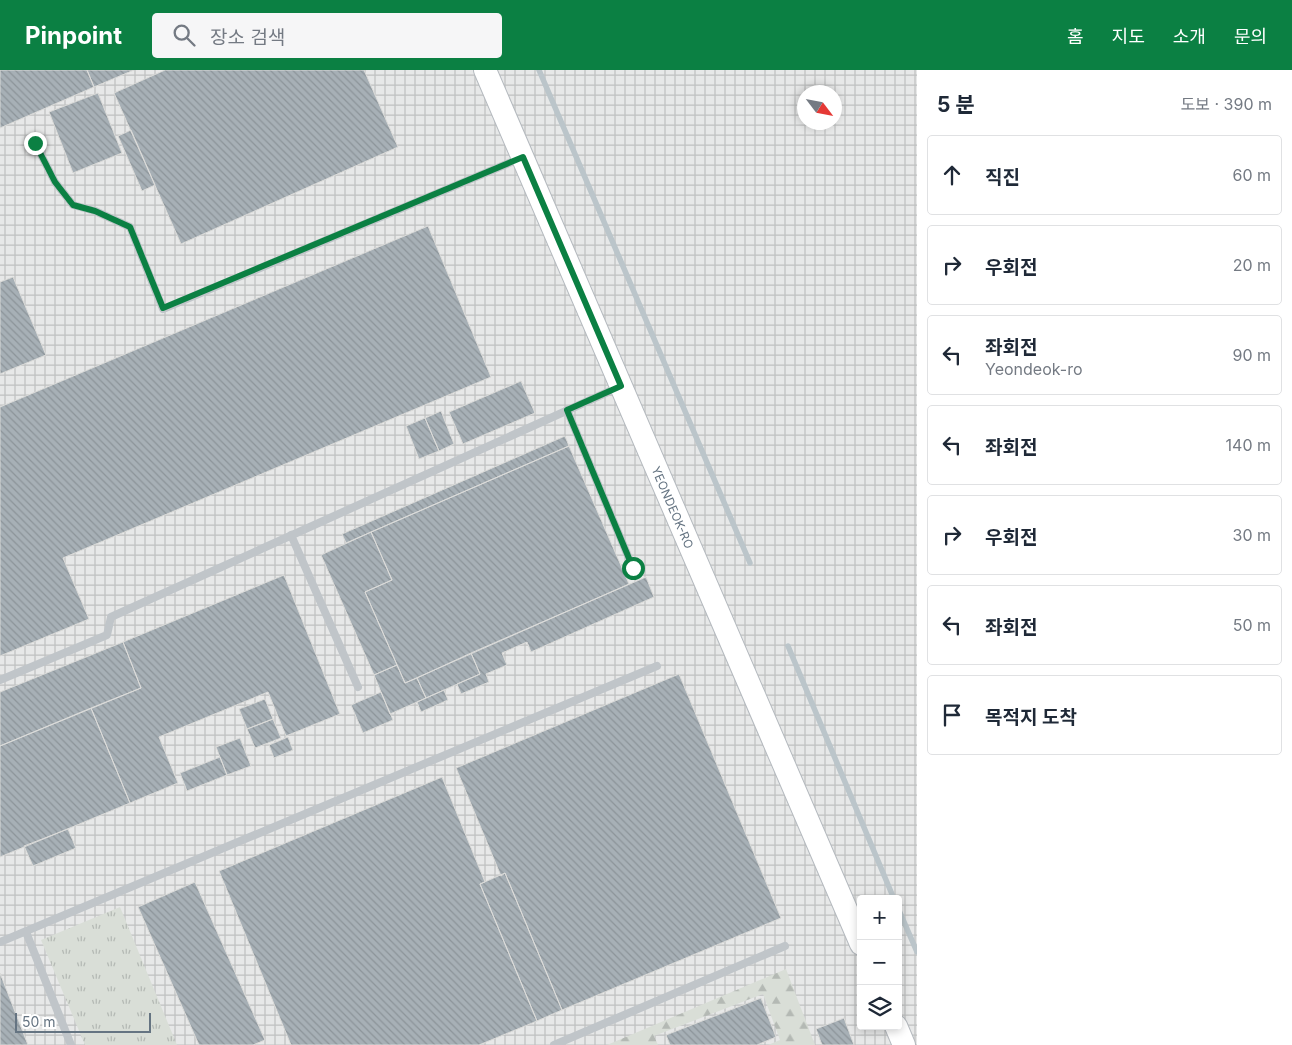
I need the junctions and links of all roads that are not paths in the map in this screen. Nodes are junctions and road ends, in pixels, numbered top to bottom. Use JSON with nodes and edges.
{"nodes":[{"id":1,"x":485,"y":70,"type":"edge"},
{"id":2,"x":35,"y":143,"type":"dead end"},
{"id":3,"x":523,"y":157,"type":"junction"},
{"id":4,"x":621,"y":386,"type":"junction"},
{"id":5,"x":567,"y":410,"type":"junction"},
{"id":6,"x":291,"y":535,"type":"junction"},
{"id":7,"x":633,"y":568,"type":"dead end"},
{"id":8,"x":657,"y":666,"type":"dead end"},
{"id":9,"x":0,"y":680,"type":"edge"},
{"id":10,"x":358,"y":686,"type":"dead end"},
{"id":11,"x":26,"y":932,"type":"junction"},
{"id":12,"x":859,"y":940,"type":"edge"},
{"id":13,"x":0,"y":942,"type":"edge"},
{"id":14,"x":785,"y":946,"type":"dead end"},
{"id":15,"x":72,"y":1045,"type":"edge"},
{"id":16,"x":554,"y":1045,"type":"edge"}],
"edges":[{"from":1,"to":3,"type":"street","name":"YEONDEOK-RO"},
{"from":2,"to":3,"type":"lane"},
{"from":3,"to":4,"type":"street","name":"YEONDEOK-RO"},
{"from":4,"to":5,"type":"lane"},
{"from":4,"to":12,"type":"street","name":"YEONDEOK-RO"},
{"from":5,"to":6,"type":"lane"},
{"from":5,"to":7,"type":"lane"},
{"from":6,"to":9,"type":"lane"},
{"from":6,"to":10,"type":"lane"},
{"from":8,"to":11,"type":"lane"},
{"from":11,"to":13,"type":"lane"},
{"from":11,"to":15,"type":"lane"},
{"from":14,"to":16,"type":"lane"}]}
